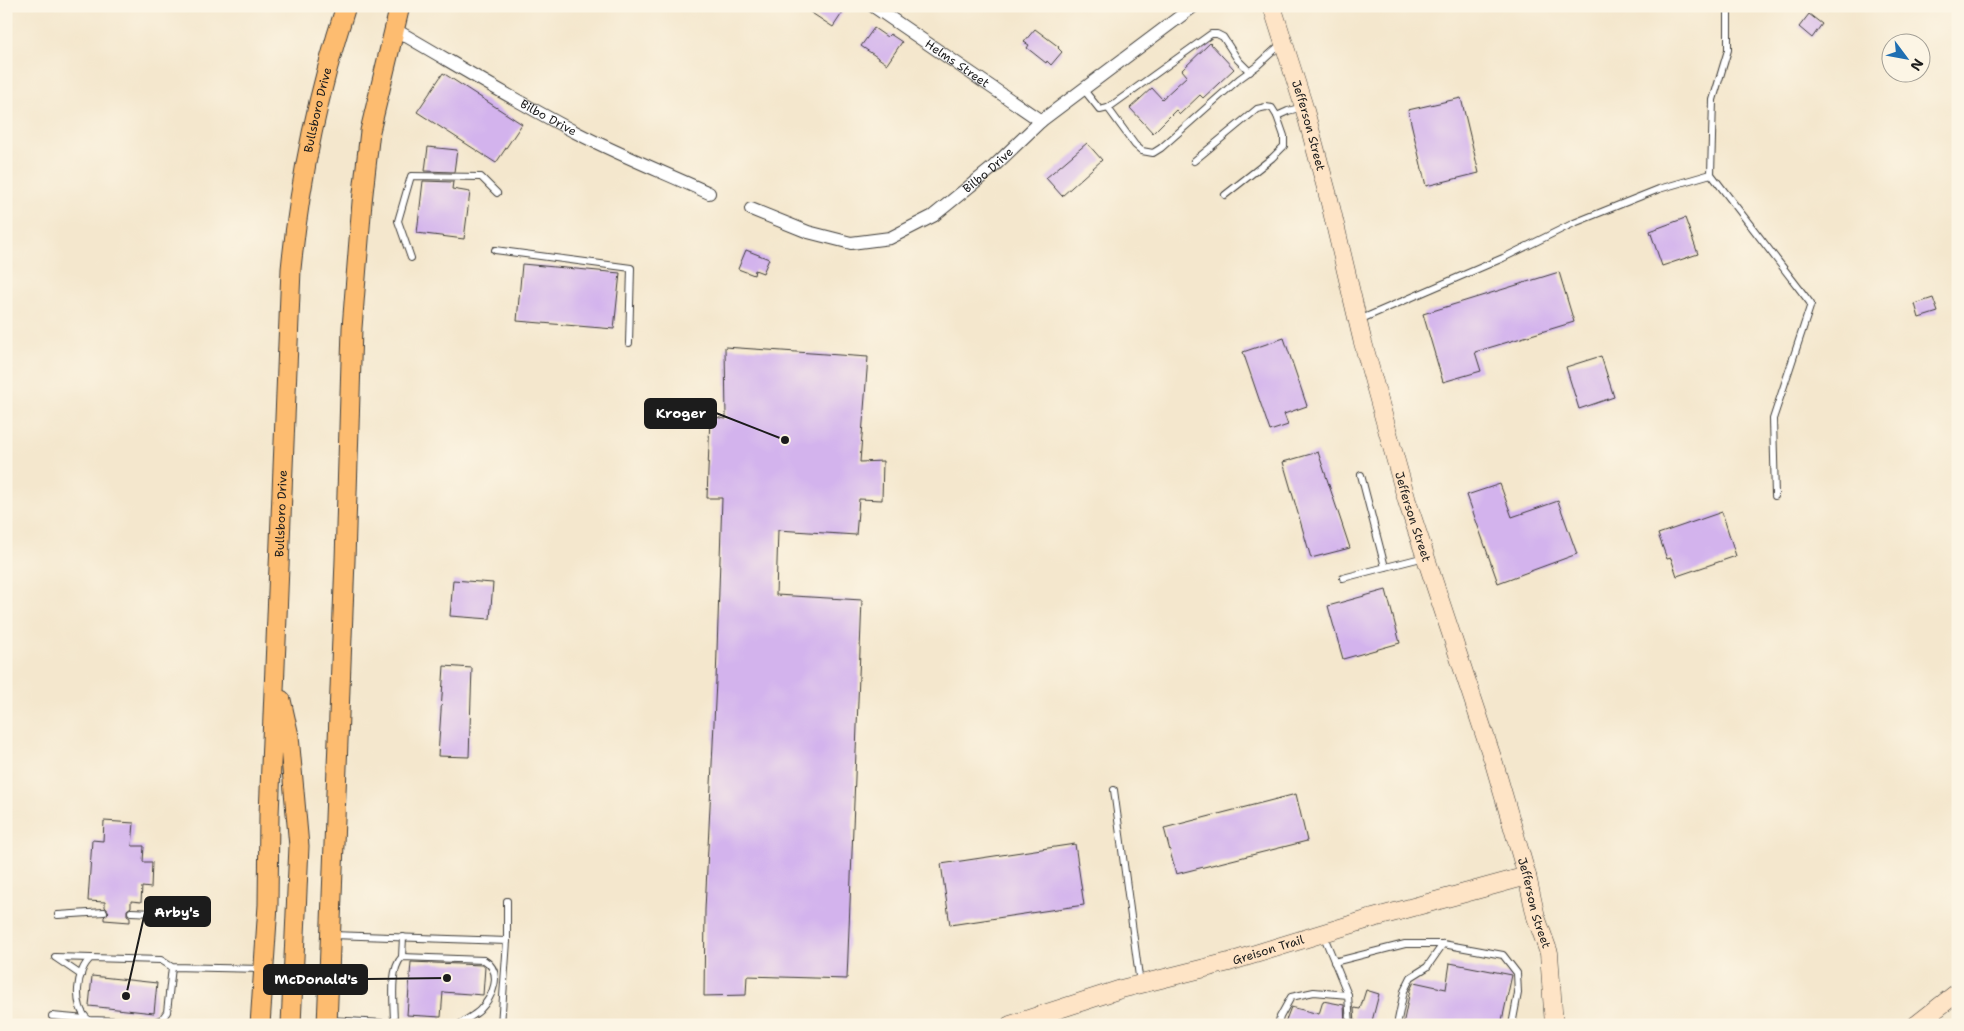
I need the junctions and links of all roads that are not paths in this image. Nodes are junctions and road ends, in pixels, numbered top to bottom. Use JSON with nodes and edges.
{"nodes":[{"id":1,"x":346,"y":6,"type":"edge"},
{"id":2,"x":400,"y":6,"type":"edge"},
{"id":3,"x":874,"y":6,"type":"edge"},
{"id":4,"x":1194,"y":6,"type":"edge"},
{"id":5,"x":1272,"y":6,"type":"edge"},
{"id":6,"x":1728,"y":6,"type":"edge"},
{"id":7,"x":394,"y":29,"type":"junction"},
{"id":8,"x":1283,"y":42,"type":"junction"},
{"id":9,"x":1250,"y":72,"type":"junction"},
{"id":10,"x":1084,"y":90,"type":"junction"},
{"id":11,"x":1304,"y":107,"type":"junction"},
{"id":12,"x":1108,"y":108,"type":"junction"},
{"id":13,"x":1277,"y":116,"type":"junction"},
{"id":14,"x":1041,"y":121,"type":"junction"},
{"id":15,"x":1194,"y":161,"type":"dead end"},
{"id":16,"x":1711,"y":174,"type":"junction"},
{"id":17,"x":497,"y":193,"type":"dead end"},
{"id":18,"x":709,"y":193,"type":"dead end"},
{"id":19,"x":1225,"y":195,"type":"dead end"},
{"id":20,"x":752,"y":209,"type":"dead end"},
{"id":21,"x":495,"y":250,"type":"dead end"},
{"id":22,"x":411,"y":258,"type":"dead end"},
{"id":23,"x":1357,"y":320,"type":"junction"},
{"id":24,"x":629,"y":342,"type":"dead end"},
{"id":25,"x":1360,"y":475,"type":"dead end"},
{"id":26,"x":1775,"y":496,"type":"dead end"},
{"id":27,"x":1426,"y":557,"type":"junction"},
{"id":28,"x":1385,"y":567,"type":"junction"},
{"id":29,"x":1343,"y":578,"type":"dead end"},
{"id":30,"x":275,"y":677,"type":"junction"},
{"id":31,"x":1114,"y":790,"type":"dead end"},
{"id":32,"x":1527,"y":876,"type":"junction"},
{"id":33,"x":507,"y":901,"type":"dead end"},
{"id":34,"x":104,"y":912,"type":"dead end"},
{"id":35,"x":131,"y":912,"type":"dead end"},
{"id":36,"x":178,"y":914,"type":"dead end"},
{"id":37,"x":58,"y":915,"type":"dead end"},
{"id":38,"x":1323,"y":933,"type":"junction"},
{"id":39,"x":330,"y":935,"type":"junction"},
{"id":40,"x":403,"y":938,"type":"junction"},
{"id":41,"x":507,"y":941,"type":"junction"},
{"id":42,"x":1443,"y":944,"type":"junction"},
{"id":43,"x":402,"y":957,"type":"junction"},
{"id":44,"x":91,"y":958,"type":"junction"},
{"id":45,"x":1334,"y":962,"type":"junction"},
{"id":46,"x":172,"y":967,"type":"junction"},
{"id":47,"x":264,"y":969,"type":"junction"},
{"id":48,"x":80,"y":975,"type":"junction"},
{"id":49,"x":1140,"y":984,"type":"junction"},
{"id":50,"x":1958,"y":992,"type":"edge"},
{"id":51,"x":1348,"y":995,"type":"junction"},
{"id":52,"x":52,"y":1016,"type":"dead end"},
{"id":53,"x":86,"y":1019,"type":"junction"},
{"id":54,"x":327,"y":1022,"type":"edge"},
{"id":55,"x":394,"y":1024,"type":"junction"},
{"id":56,"x":260,"y":1025,"type":"edge"},
{"id":57,"x":291,"y":1025,"type":"edge"},
{"id":58,"x":420,"y":1025,"type":"edge"},
{"id":59,"x":459,"y":1025,"type":"edge"},
{"id":60,"x":501,"y":1025,"type":"edge"},
{"id":61,"x":1010,"y":1025,"type":"edge"},
{"id":62,"x":1278,"y":1025,"type":"edge"},
{"id":63,"x":1350,"y":1025,"type":"edge"},
{"id":64,"x":1397,"y":1025,"type":"edge"},
{"id":65,"x":1512,"y":1025,"type":"edge"},
{"id":66,"x":1554,"y":1025,"type":"edge"},
{"id":67,"x":1916,"y":1025,"type":"edge"}],
"edges":[{"from":1,"to":30,"type":"main road","name":"Bullsboro Drive"},
{"from":2,"to":7,"type":"main road"},
{"from":3,"to":14,"type":"street","name":"Helms Street"},
{"from":4,"to":10,"type":"street","name":"Bilbo Drive"},
{"from":5,"to":8,"type":"street","name":"Jefferson Street"},
{"from":6,"to":16,"type":"lane"},
{"from":7,"to":18,"type":"street","name":"Bilbo Drive"},
{"from":7,"to":39,"type":"main road"},
{"from":8,"to":9,"type":"lane"},
{"from":8,"to":11,"type":"street","name":"Jefferson Street"},
{"from":9,"to":12,"type":"lane"},
{"from":9,"to":12,"type":"lane"},
{"from":10,"to":12,"type":"lane"},
{"from":10,"to":14,"type":"street","name":"Bilbo Drive"},
{"from":11,"to":13,"type":"lane"},
{"from":11,"to":23,"type":"street","name":"Jefferson Street"},
{"from":13,"to":15,"type":"lane"},
{"from":13,"to":19,"type":"lane"},
{"from":14,"to":20,"type":"street","name":"Bilbo Drive"},
{"from":16,"to":23,"type":"lane"},
{"from":16,"to":26,"type":"lane"},
{"from":17,"to":22,"type":"lane"},
{"from":21,"to":24,"type":"lane"},
{"from":23,"to":27,"type":"street","name":"Jefferson Street"},
{"from":25,"to":28,"type":"lane"},
{"from":27,"to":28,"type":"lane"},
{"from":27,"to":32,"type":"street","name":"Jefferson Street"},
{"from":28,"to":29,"type":"lane"},
{"from":30,"to":47,"type":"main road","name":"Bullsboro Drive"},
{"from":30,"to":57,"type":"main road"},
{"from":31,"to":49,"type":"lane"},
{"from":32,"to":38,"type":"street","name":"Greison Trail"},
{"from":32,"to":66,"type":"street","name":"Jefferson Street"},
{"from":33,"to":41,"type":"lane"},
{"from":34,"to":37,"type":"lane"},
{"from":35,"to":36,"type":"lane"},
{"from":38,"to":45,"type":"lane"},
{"from":38,"to":49,"type":"street","name":"Greison Trail"},
{"from":39,"to":40,"type":"lane"},
{"from":39,"to":54,"type":"main road"},
{"from":40,"to":41,"type":"lane"},
{"from":40,"to":43,"type":"lane"},
{"from":41,"to":60,"type":"lane"},
{"from":42,"to":45,"type":"lane"},
{"from":42,"to":64,"type":"lane"},
{"from":42,"to":65,"type":"lane"},
{"from":43,"to":55,"type":"lane"},
{"from":43,"to":59,"type":"lane"},
{"from":44,"to":46,"type":"lane"},
{"from":44,"to":48,"type":"lane"},
{"from":44,"to":48,"type":"lane"},
{"from":45,"to":51,"type":"lane"},
{"from":46,"to":47,"type":"lane"},
{"from":46,"to":53,"type":"lane"},
{"from":47,"to":56,"type":"main road","name":"Bullsboro Drive"},
{"from":48,"to":53,"type":"lane"},
{"from":49,"to":61,"type":"street","name":"Greison Trail"},
{"from":50,"to":67,"type":"street"},
{"from":51,"to":62,"type":"lane"},
{"from":51,"to":63,"type":"lane"},
{"from":52,"to":53,"type":"lane"},
{"from":54,"to":55,"type":"lane"},
{"from":55,"to":58,"type":"lane"}]}
